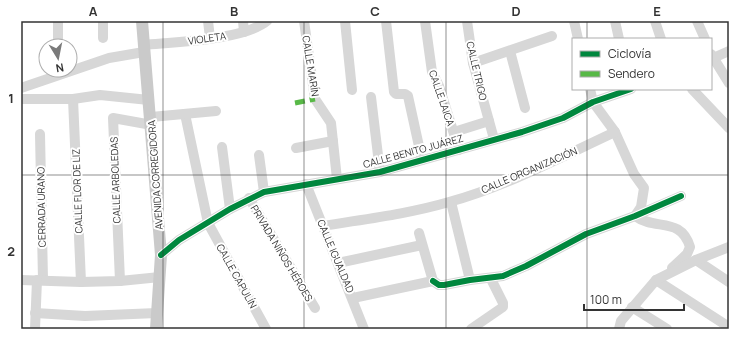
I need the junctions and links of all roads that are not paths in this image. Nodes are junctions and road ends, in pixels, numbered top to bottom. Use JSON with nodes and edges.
{"nodes":[{"id":1,"x":58,"y":21,"type":"edge"},
{"id":2,"x":103,"y":21,"type":"edge"},
{"id":3,"x":142,"y":21,"type":"edge"},
{"id":4,"x":208,"y":21,"type":"edge"},
{"id":5,"x":243,"y":21,"type":"edge"},
{"id":6,"x":267,"y":21,"type":"edge"},
{"id":7,"x":304,"y":21,"type":"edge"},
{"id":8,"x":345,"y":21,"type":"edge"},
{"id":9,"x":386,"y":21,"type":"edge"},
{"id":10,"x":425,"y":21,"type":"edge"},
{"id":11,"x":467,"y":21,"type":"edge"},
{"id":12,"x":574,"y":21,"type":"edge"},
{"id":13,"x":615,"y":21,"type":"edge"},
{"id":14,"x":655,"y":21,"type":"edge"},
{"id":15,"x":697,"y":21,"type":"edge"},
{"id":16,"x":244,"y":32,"type":"junction"},
{"id":17,"x":552,"y":36,"type":"dead end"},
{"id":18,"x":58,"y":38,"type":"edge"},
{"id":19,"x":103,"y":38,"type":"dead end"},
{"id":20,"x":210,"y":38,"type":"junction"},
{"id":21,"x":578,"y":38,"type":"edge"},
{"id":22,"x":619,"y":38,"type":"edge"},
{"id":23,"x":661,"y":38,"type":"edge"},
{"id":24,"x":705,"y":38,"type":"edge"},
{"id":25,"x":144,"y":48,"type":"junction"},
{"id":26,"x":510,"y":51,"type":"junction"},
{"id":27,"x":729,"y":51,"type":"edge"},
{"id":28,"x":712,"y":57,"type":"edge"},
{"id":29,"x":473,"y":63,"type":"junction"},
{"id":30,"x":729,"y":83,"type":"edge"},
{"id":31,"x":21,"y":88,"type":"edge"},
{"id":32,"x":352,"y":90,"type":"dead end"},
{"id":33,"x":590,"y":90,"type":"edge"},
{"id":34,"x":628,"y":90,"type":"edge"},
{"id":35,"x":693,"y":90,"type":"edge"},
{"id":36,"x":371,"y":97,"type":"dead end"},
{"id":37,"x":21,"y":99,"type":"edge"},
{"id":38,"x":74,"y":99,"type":"junction"},
{"id":39,"x":149,"y":100,"type":"junction"},
{"id":40,"x":592,"y":102,"type":"junction"},
{"id":41,"x":525,"y":108,"type":"dead end"},
{"id":42,"x":216,"y":111,"type":"dead end"},
{"id":43,"x":185,"y":114,"type":"junction"},
{"id":44,"x":152,"y":121,"type":"junction"},
{"id":45,"x":489,"y":121,"type":"junction"},
{"id":46,"x":729,"y":128,"type":"edge"},
{"id":47,"x":454,"y":132,"type":"junction"},
{"id":48,"x":615,"y":132,"type":"junction"},
{"id":49,"x":40,"y":134,"type":"dead end"},
{"id":50,"x":494,"y":139,"type":"junction"},
{"id":51,"x":333,"y":141,"type":"junction"},
{"id":52,"x":222,"y":147,"type":"dead end"},
{"id":53,"x":296,"y":148,"type":"dead end"},
{"id":54,"x":459,"y":150,"type":"junction"},
{"id":55,"x":259,"y":155,"type":"dead end"},
{"id":56,"x":422,"y":160,"type":"junction"},
{"id":57,"x":380,"y":172,"type":"junction"},
{"id":58,"x":337,"y":179,"type":"junction"},
{"id":59,"x":306,"y":184,"type":"junction"},
{"id":60,"x":264,"y":192,"type":"junction"},
{"id":61,"x":681,"y":196,"type":"dead end"},
{"id":62,"x":249,"y":198,"type":"junction"},
{"id":63,"x":451,"y":202,"type":"junction"},
{"id":64,"x":230,"y":209,"type":"junction"},
{"id":65,"x":635,"y":216,"type":"junction"},
{"id":66,"x":208,"y":223,"type":"junction"},
{"id":67,"x":323,"y":226,"type":"junction"},
{"id":68,"x":419,"y":233,"type":"dead end"},
{"id":69,"x":422,"y":245,"type":"junction"},
{"id":70,"x":729,"y":247,"type":"edge"},
{"id":71,"x":161,"y":255,"type":"junction"},
{"id":72,"x":696,"y":260,"type":"junction"},
{"id":73,"x":338,"y":263,"type":"junction"},
{"id":74,"x":160,"y":277,"type":"junction"},
{"id":75,"x":660,"y":278,"type":"junction"},
{"id":76,"x":490,"y":279,"type":"junction"},
{"id":77,"x":21,"y":280,"type":"edge"},
{"id":78,"x":40,"y":280,"type":"junction"},
{"id":79,"x":470,"y":280,"type":"junction"},
{"id":80,"x":120,"y":281,"type":"junction"},
{"id":81,"x":81,"y":282,"type":"junction"},
{"id":82,"x":433,"y":282,"type":"junction"},
{"id":83,"x":729,"y":282,"type":"edge"},
{"id":84,"x":353,"y":298,"type":"junction"},
{"id":85,"x":632,"y":307,"type":"junction"},
{"id":86,"x":315,"y":308,"type":"dead end"},
{"id":87,"x":35,"y":313,"type":"junction"},
{"id":88,"x":157,"y":313,"type":"junction"},
{"id":89,"x":729,"y":327,"type":"edge"},
{"id":90,"x":35,"y":329,"type":"edge"},
{"id":91,"x":156,"y":329,"type":"edge"},
{"id":92,"x":266,"y":329,"type":"edge"},
{"id":93,"x":364,"y":329,"type":"edge"},
{"id":94,"x":471,"y":329,"type":"edge"},
{"id":95,"x":619,"y":329,"type":"edge"},
{"id":96,"x":667,"y":329,"type":"edge"}],
"edges":[{"from":1,"to":18,"type":"street"},
{"from":2,"to":19,"type":"street"},
{"from":3,"to":25,"type":"main road","name":"AVENIDA CORREGIDORA"},
{"from":4,"to":20,"type":"street"},
{"from":5,"to":16,"type":"street"},
{"from":6,"to":16,"type":"street","name":"VIOLETA"},
{"from":7,"to":51,"type":"street","name":"CALLE MARÍN"},
{"from":8,"to":32,"type":"street"},
{"from":9,"to":56,"type":"street"},
{"from":10,"to":47,"type":"street","name":"CALLE LAICA"},
{"from":11,"to":29,"type":"street","name":"CALLE TRIGO"},
{"from":12,"to":21,"type":"street"},
{"from":13,"to":22,"type":"street"},
{"from":14,"to":23,"type":"street"},
{"from":15,"to":24,"type":"street"},
{"from":16,"to":20,"type":"street","name":"VIOLETA"},
{"from":17,"to":26,"type":"street"},
{"from":20,"to":25,"type":"street","name":"VIOLETA"},
{"from":25,"to":31,"type":"street","name":"VIOLETA"},
{"from":25,"to":39,"type":"main road","name":"AVENIDA CORREGIDORA"},
{"from":26,"to":29,"type":"street"},
{"from":26,"to":41,"type":"street"},
{"from":27,"to":28,"type":"street"},
{"from":28,"to":30,"type":"street"},
{"from":29,"to":45,"type":"street","name":"CALLE TRIGO"},
{"from":33,"to":40,"type":"street"},
{"from":34,"to":40,"type":"street","name":"CALLE BENITO JUÁREZ"},
{"from":35,"to":46,"type":"street"},
{"from":36,"to":57,"type":"street"},
{"from":37,"to":38,"type":"street"},
{"from":38,"to":39,"type":"street"},
{"from":38,"to":81,"type":"street","name":"CALLE FLOR DE LIZ"},
{"from":39,"to":44,"type":"main road","name":"AVENIDA CORREGIDORA"},
{"from":40,"to":48,"type":"street"},
{"from":40,"to":50,"type":"street","name":"CALLE BENITO JUÁREZ"},
{"from":42,"to":43,"type":"street"},
{"from":43,"to":44,"type":"street"},
{"from":43,"to":66,"type":"street","name":"CALLE CAPULÍN"},
{"from":44,"to":71,"type":"main road","name":"AVENIDA CORREGIDORA"},
{"from":44,"to":80,"type":"street","name":"CALLE ARBOLEDAS"},
{"from":45,"to":47,"type":"street"},
{"from":45,"to":50,"type":"street","name":"CALLE TRIGO"},
{"from":47,"to":54,"type":"street","name":"CALLE LAICA"},
{"from":48,"to":63,"type":"street","name":"CALLE ORGANIZACIÓN"},
{"from":48,"to":65,"type":"street"},
{"from":49,"to":78,"type":"street","name":"CERRADA URANO"},
{"from":50,"to":54,"type":"street","name":"CALLE BENITO JUÁREZ"},
{"from":51,"to":53,"type":"street"},
{"from":51,"to":58,"type":"street","name":"CALLE MARÍN"},
{"from":52,"to":64,"type":"street"},
{"from":54,"to":56,"type":"street","name":"CALLE BENITO JUÁREZ"},
{"from":55,"to":60,"type":"street"},
{"from":56,"to":57,"type":"street","name":"CALLE BENITO JUÁREZ"},
{"from":57,"to":58,"type":"street","name":"CALLE BENITO JUÁREZ"},
{"from":58,"to":59,"type":"street","name":"CALLE BENITO JUÁREZ"},
{"from":59,"to":60,"type":"street","name":"CALLE BENITO JUÁREZ"},
{"from":59,"to":67,"type":"street","name":"CALLE IGUALDAD"},
{"from":60,"to":62,"type":"street","name":"CALLE BENITO JUÁREZ"},
{"from":61,"to":65,"type":"street"},
{"from":62,"to":64,"type":"street","name":"CALLE BENITO JUÁREZ"},
{"from":62,"to":86,"type":"street","name":"PRIVADA NIÑOS HÉROES"},
{"from":63,"to":67,"type":"street","name":"CALLE ORGANIZACIÓN"},
{"from":63,"to":79,"type":"street"},
{"from":64,"to":66,"type":"street","name":"CALLE BENITO JUÁREZ"},
{"from":65,"to":75,"type":"street"},
{"from":65,"to":76,"type":"street"},
{"from":66,"to":71,"type":"street","name":"CALLE BENITO JUÁREZ"},
{"from":66,"to":92,"type":"street","name":"CALLE CAPULÍN"},
{"from":67,"to":73,"type":"street","name":"CALLE IGUALDAD"},
{"from":68,"to":69,"type":"street"},
{"from":69,"to":73,"type":"street"},
{"from":69,"to":82,"type":"street"},
{"from":70,"to":72,"type":"street"},
{"from":71,"to":74,"type":"main road","name":"AVENIDA CORREGIDORA"},
{"from":72,"to":75,"type":"street"},
{"from":72,"to":83,"type":"street"},
{"from":73,"to":84,"type":"street","name":"CALLE IGUALDAD"},
{"from":74,"to":80,"type":"street"},
{"from":74,"to":88,"type":"main road","name":"AVENIDA CORREGIDORA"},
{"from":75,"to":85,"type":"street"},
{"from":75,"to":89,"type":"street"},
{"from":76,"to":79,"type":"street"},
{"from":76,"to":94,"type":"street"},
{"from":77,"to":78,"type":"street"},
{"from":78,"to":81,"type":"street"},
{"from":78,"to":87,"type":"street","name":"CERRADA URANO"},
{"from":79,"to":82,"type":"street"},
{"from":80,"to":81,"type":"street"},
{"from":82,"to":84,"type":"street"},
{"from":84,"to":93,"type":"street","name":"CALLE IGUALDAD"},
{"from":85,"to":95,"type":"street"},
{"from":85,"to":96,"type":"street"},
{"from":87,"to":88,"type":"street"},
{"from":87,"to":90,"type":"street","name":"CERRADA URANO"},
{"from":88,"to":91,"type":"main road","name":"AVENIDA CORREGIDORA"}]}
